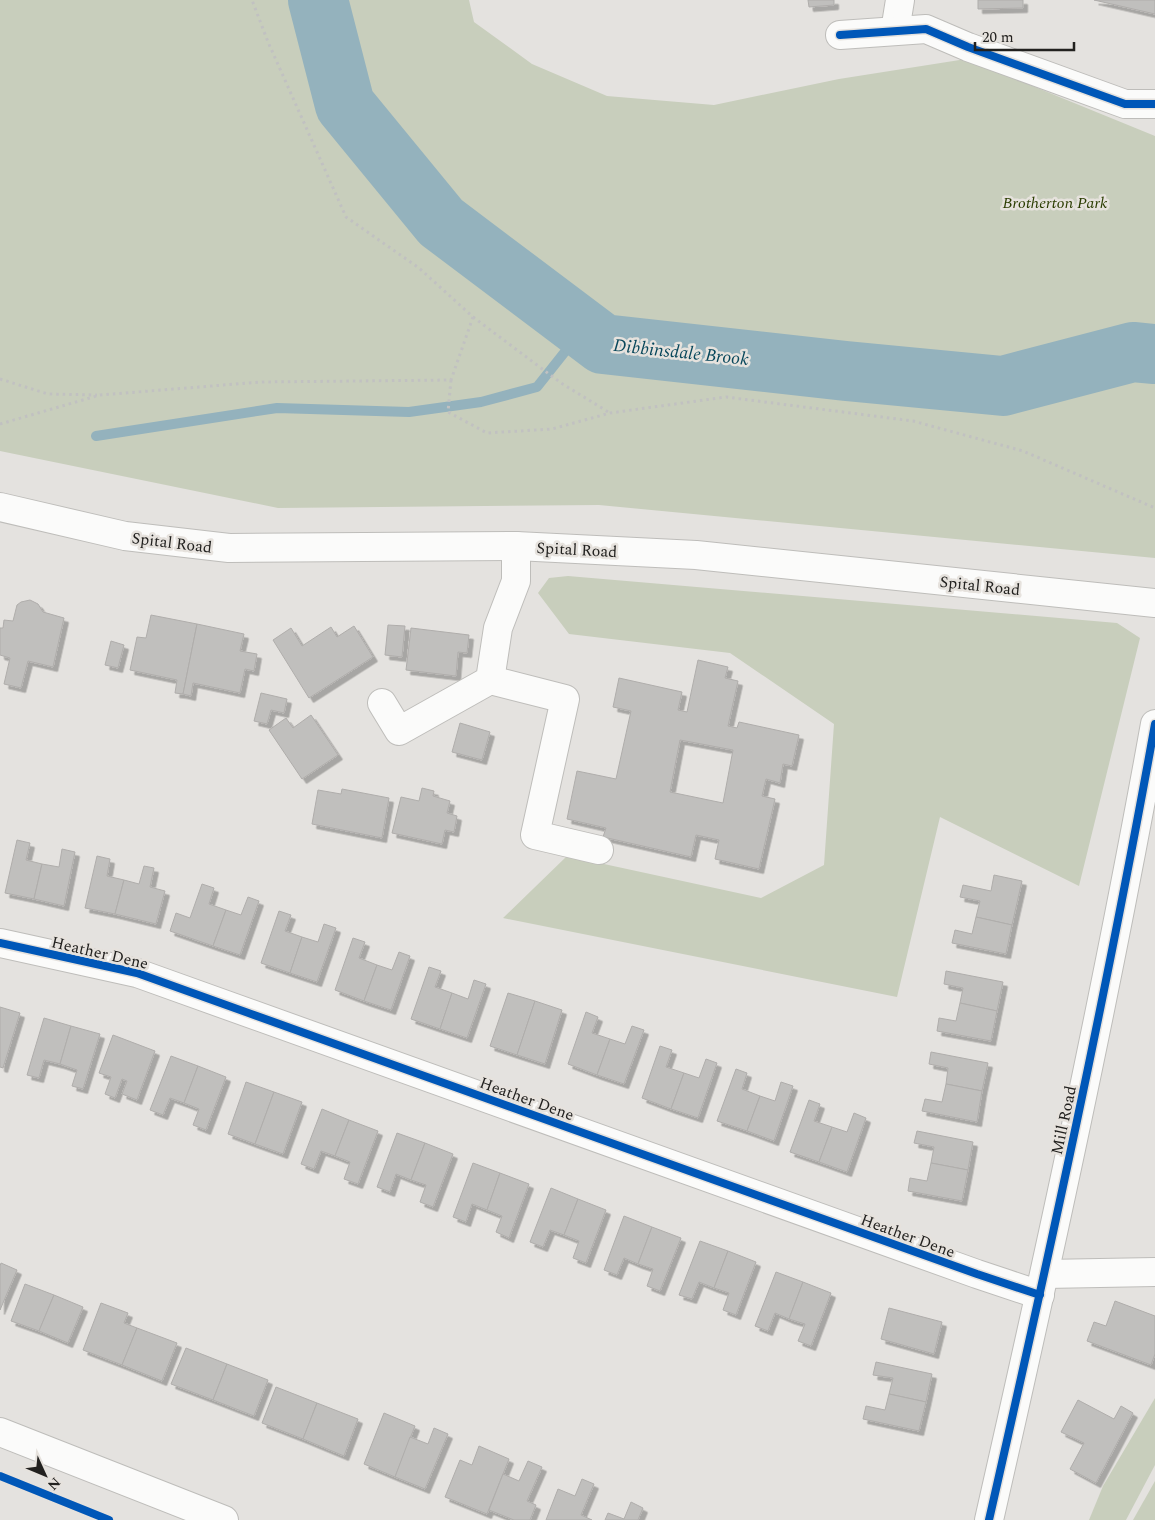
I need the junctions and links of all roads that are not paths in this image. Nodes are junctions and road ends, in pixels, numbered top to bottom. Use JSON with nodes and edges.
{"nodes":[{"id":1,"x":900,"y":0,"type":"edge"},
{"id":2,"x":895,"y":31,"type":"junction"},
{"id":3,"x":840,"y":34,"type":"dead end"},
{"id":4,"x":1155,"y":104,"type":"edge"},
{"id":5,"x":0,"y":507,"type":"edge"},
{"id":6,"x":516,"y":546,"type":"junction"},
{"id":7,"x":1155,"y":603,"type":"edge"},
{"id":8,"x":490,"y":680,"type":"junction"},
{"id":9,"x":382,"y":703,"type":"dead end"},
{"id":10,"x":1155,"y":724,"type":"edge"},
{"id":11,"x":599,"y":850,"type":"dead end"},
{"id":12,"x":0,"y":943,"type":"edge"},
{"id":13,"x":1155,"y":1272,"type":"edge"},
{"id":14,"x":1042,"y":1284,"type":"junction"},
{"id":15,"x":0,"y":1432,"type":"edge"},
{"id":16,"x":224,"y":1520,"type":"edge"},
{"id":17,"x":989,"y":1520,"type":"edge"}],
"edges":[{"from":1,"to":2,"type":"main road"},
{"from":2,"to":3,"type":"main road"},
{"from":2,"to":4,"type":"main road"},
{"from":5,"to":6,"type":"main road","name":"Spital Road"},
{"from":6,"to":7,"type":"main road","name":"Spital Road"},
{"from":6,"to":8,"type":"main road"},
{"from":8,"to":9,"type":"main road"},
{"from":8,"to":11,"type":"main road"},
{"from":10,"to":14,"type":"main road","name":"Mill Road"},
{"from":12,"to":14,"type":"main road","name":"Heather Dene"},
{"from":13,"to":14,"type":"main road","name":"Heather Dene"},
{"from":14,"to":17,"type":"main road","name":"Mill Road"},
{"from":15,"to":16,"type":"main road"}]}
